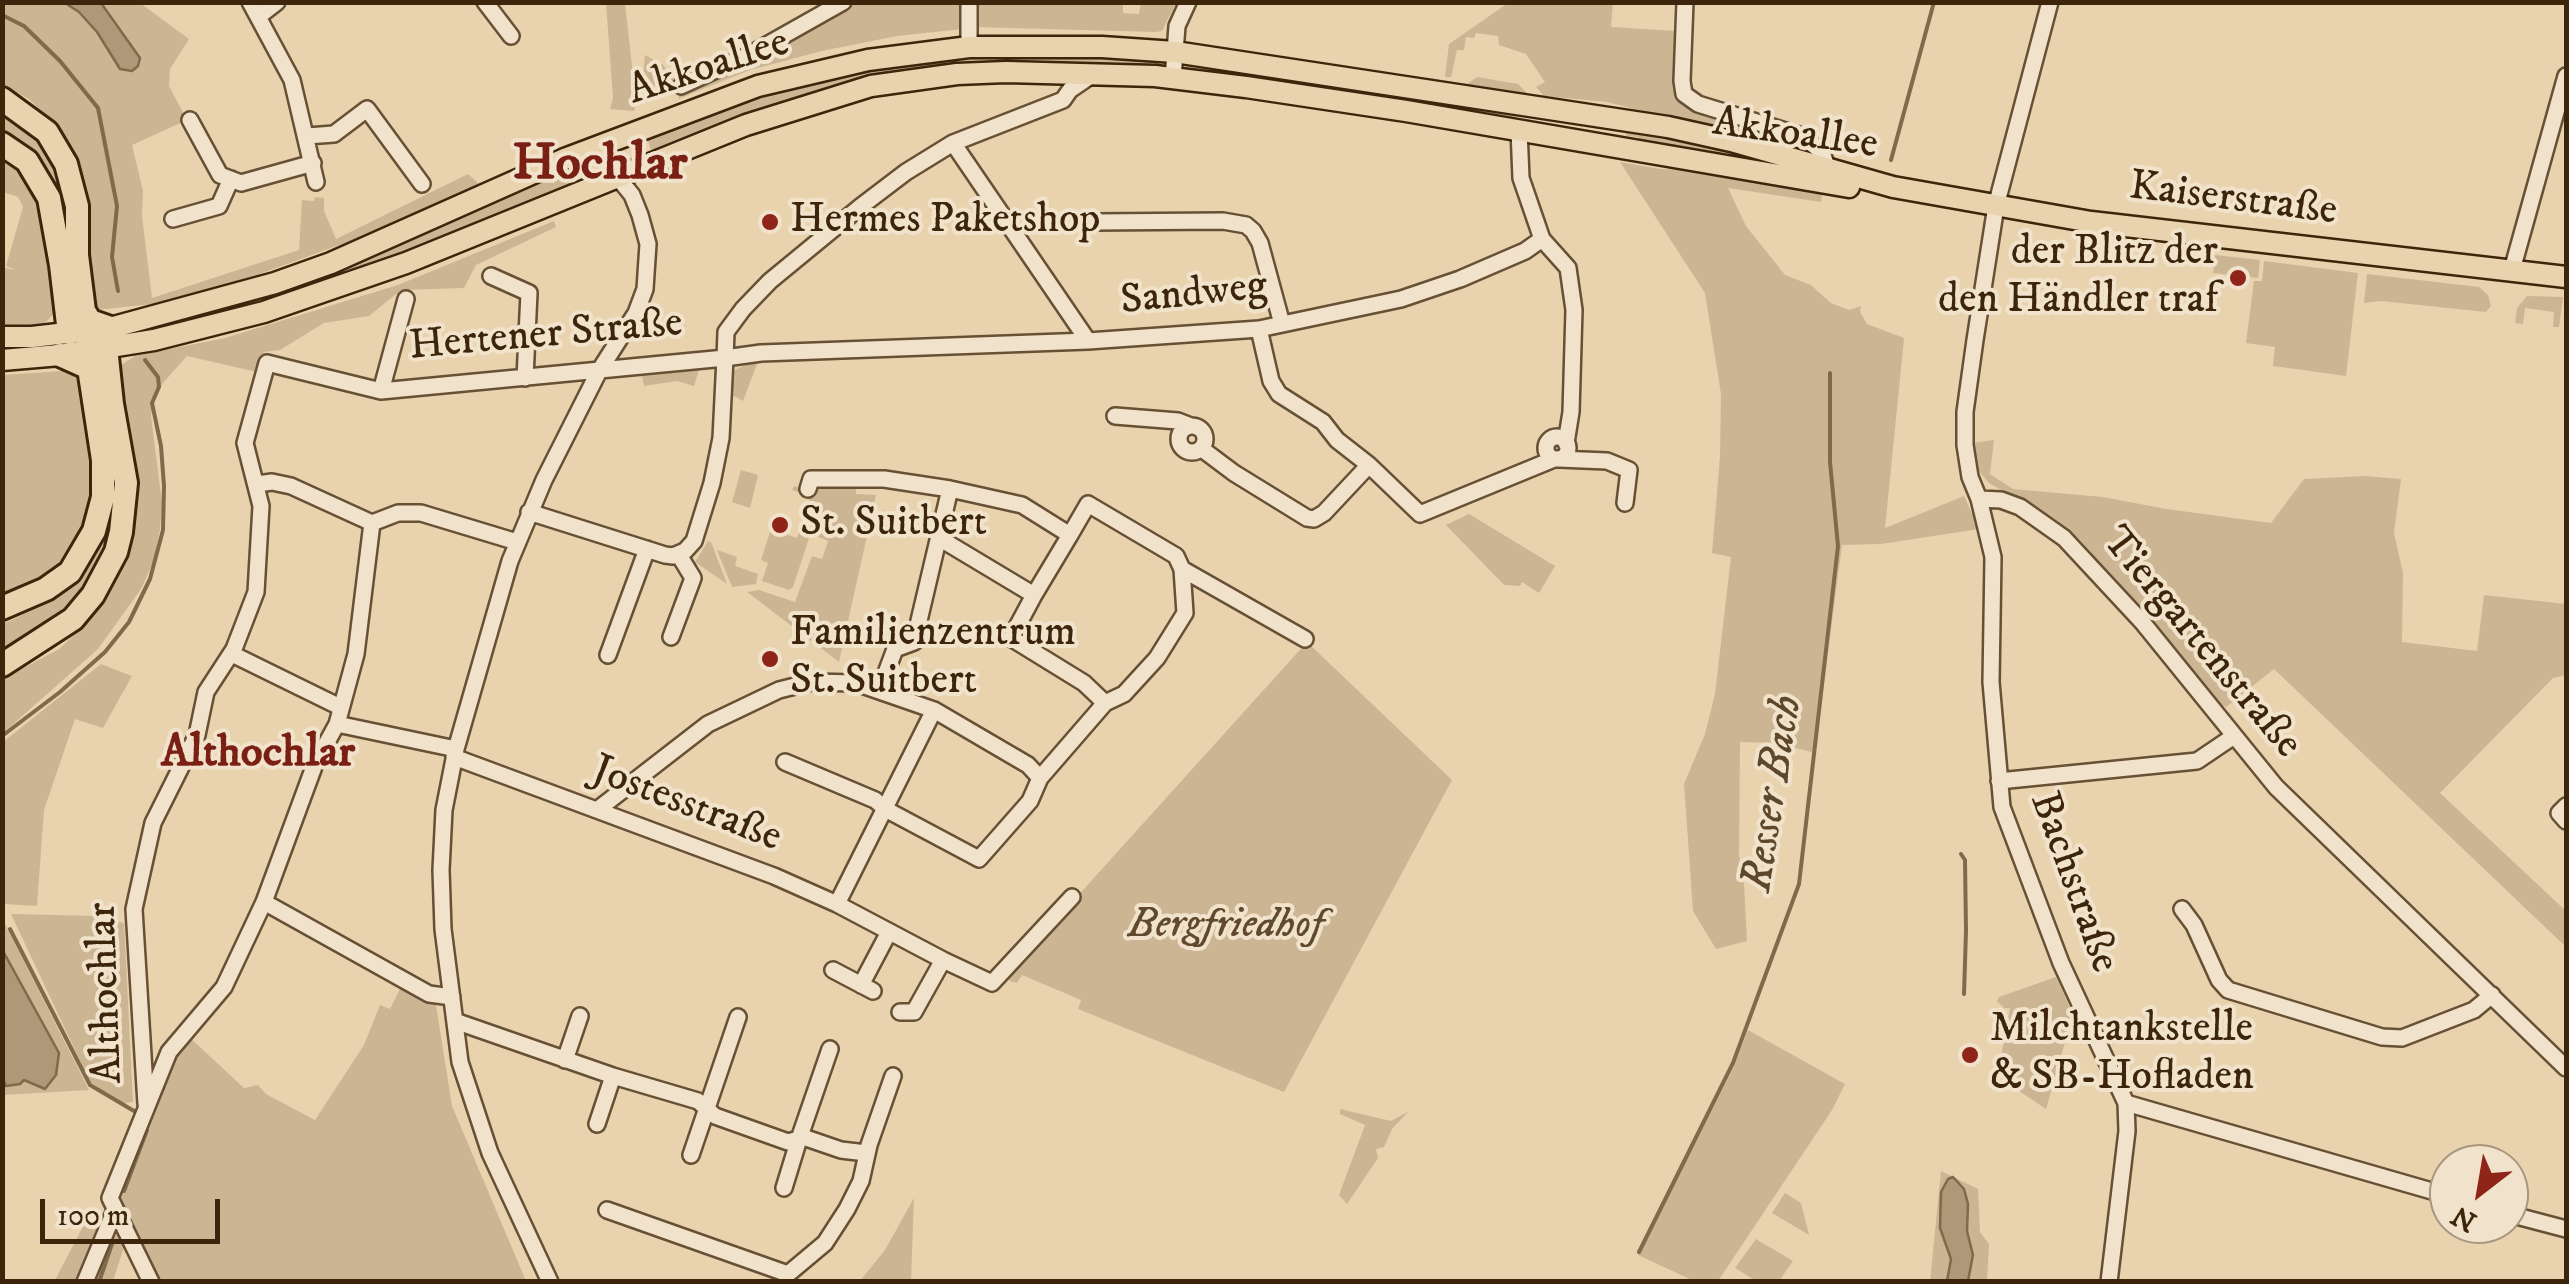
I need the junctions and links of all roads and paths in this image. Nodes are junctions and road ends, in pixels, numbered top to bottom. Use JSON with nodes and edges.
{"nodes":[{"id":1,"x":277,"y":2,"type":"edge"},
{"id":2,"x":485,"y":2,"type":"edge"},
{"id":3,"x":843,"y":2,"type":"edge"},
{"id":4,"x":969,"y":2,"type":"edge"},
{"id":5,"x":1188,"y":2,"type":"edge"},
{"id":6,"x":1684,"y":2,"type":"edge"},
{"id":7,"x":2050,"y":2,"type":"edge"},
{"id":8,"x":254,"y":9,"type":"edge"},
{"id":9,"x":510,"y":36,"type":"dead end"},
{"id":10,"x":968,"y":47,"type":"junction"},
{"id":11,"x":1175,"y":52,"type":"junction"},
{"id":12,"x":1092,"y":74,"type":"junction"},
{"id":13,"x":2566,"y":76,"type":"edge"},
{"id":14,"x":1173,"y":78,"type":"junction"},
{"id":15,"x":681,"y":86,"type":"dead end"},
{"id":16,"x":2,"y":98,"type":"edge"},
{"id":17,"x":1540,"y":106,"type":"junction"},
{"id":18,"x":1568,"y":111,"type":"junction"},
{"id":19,"x":190,"y":120,"type":"dead end"},
{"id":20,"x":1519,"y":130,"type":"junction"},
{"id":21,"x":1545,"y":135,"type":"junction"},
{"id":22,"x":307,"y":136,"type":"junction"},
{"id":23,"x":953,"y":143,"type":"junction"},
{"id":24,"x":2,"y":144,"type":"edge"},
{"id":25,"x":594,"y":148,"type":"junction"},
{"id":26,"x":312,"y":163,"type":"junction"},
{"id":27,"x":1824,"y":175,"type":"junction"},
{"id":28,"x":618,"y":177,"type":"junction"},
{"id":29,"x":231,"y":179,"type":"junction"},
{"id":30,"x":316,"y":182,"type":"dead end"},
{"id":31,"x":422,"y":184,"type":"dead end"},
{"id":32,"x":1893,"y":188,"type":"joint"},
{"id":33,"x":1996,"y":206,"type":"junction"},
{"id":34,"x":173,"y":219,"type":"dead end"},
{"id":35,"x":1093,"y":222,"type":"dead end"},
{"id":36,"x":1542,"y":239,"type":"junction"},
{"id":37,"x":2512,"y":270,"type":"junction"},
{"id":38,"x":490,"y":276,"type":"dead end"},
{"id":39,"x":2566,"y":277,"type":"edge"},
{"id":40,"x":406,"y":299,"type":"dead end"},
{"id":41,"x":1282,"y":324,"type":"junction"},
{"id":42,"x":1259,"y":328,"type":"junction"},
{"id":43,"x":69,"y":333,"type":"junction"},
{"id":44,"x":2,"y":337,"type":"edge"},
{"id":45,"x":108,"y":338,"type":"junction"},
{"id":46,"x":1088,"y":341,"type":"junction"},
{"id":47,"x":60,"y":355,"type":"junction"},
{"id":48,"x":725,"y":358,"type":"junction"},
{"id":49,"x":2,"y":360,"type":"edge"},
{"id":50,"x":264,"y":371,"type":"joint"},
{"id":51,"x":599,"y":371,"type":"junction"},
{"id":52,"x":525,"y":378,"type":"junction"},
{"id":53,"x":381,"y":390,"type":"junction"},
{"id":54,"x":1116,"y":416,"type":"dead end"},
{"id":55,"x":1556,"y":459,"type":"junction"},
{"id":56,"x":1370,"y":465,"type":"junction"},
{"id":57,"x":257,"y":484,"type":"junction"},
{"id":58,"x":808,"y":489,"type":"dead end"},
{"id":59,"x":950,"y":489,"type":"junction"},
{"id":60,"x":1979,"y":499,"type":"junction"},
{"id":61,"x":1625,"y":502,"type":"dead end"},
{"id":62,"x":529,"y":512,"type":"junction"},
{"id":63,"x":372,"y":523,"type":"junction"},
{"id":64,"x":1070,"y":535,"type":"junction"},
{"id":65,"x":938,"y":538,"type":"junction"},
{"id":66,"x":518,"y":542,"type":"junction"},
{"id":67,"x":647,"y":549,"type":"junction"},
{"id":68,"x":679,"y":555,"type":"junction"},
{"id":69,"x":1182,"y":568,"type":"junction"},
{"id":70,"x":1034,"y":595,"type":"junction"},
{"id":71,"x":2,"y":608,"type":"edge"},
{"id":72,"x":671,"y":637,"type":"dead end"},
{"id":73,"x":1305,"y":639,"type":"dead end"},
{"id":74,"x":232,"y":654,"type":"junction"},
{"id":75,"x":608,"y":656,"type":"dead end"},
{"id":76,"x":2,"y":665,"type":"edge"},
{"id":77,"x":880,"y":689,"type":"junction"},
{"id":78,"x":1106,"y":703,"type":"junction"},
{"id":79,"x":934,"y":710,"type":"junction"},
{"id":80,"x":339,"y":716,"type":"junction"},
{"id":81,"x":2234,"y":736,"type":"junction"},
{"id":82,"x":455,"y":753,"type":"junction"},
{"id":83,"x":785,"y":762,"type":"dead end"},
{"id":84,"x":1040,"y":778,"type":"junction"},
{"id":85,"x":1999,"y":780,"type":"junction"},
{"id":86,"x":2566,"y":806,"type":"edge"},
{"id":87,"x":597,"y":810,"type":"junction"},
{"id":88,"x":887,"y":810,"type":"junction"},
{"id":89,"x":2566,"y":821,"type":"edge"},
{"id":90,"x":1072,"y":897,"type":"dead end"},
{"id":91,"x":264,"y":902,"type":"junction"},
{"id":92,"x":837,"y":904,"type":"junction"},
{"id":93,"x":2182,"y":909,"type":"dead end"},
{"id":94,"x":889,"y":932,"type":"junction"},
{"id":95,"x":942,"y":960,"type":"junction"},
{"id":96,"x":833,"y":970,"type":"dead end"},
{"id":97,"x":2492,"y":995,"type":"junction"},
{"id":98,"x":452,"y":998,"type":"junction"},
{"id":99,"x":914,"y":1014,"type":"dead end"},
{"id":100,"x":580,"y":1016,"type":"dead end"},
{"id":101,"x":738,"y":1017,"type":"dead end"},
{"id":102,"x":455,"y":1020,"type":"junction"},
{"id":103,"x":830,"y":1050,"type":"dead end"},
{"id":104,"x":565,"y":1060,"type":"junction"},
{"id":105,"x":2566,"y":1068,"type":"edge"},
{"id":106,"x":614,"y":1076,"type":"junction"},
{"id":107,"x":892,"y":1076,"type":"dead end"},
{"id":108,"x":146,"y":1104,"type":"junction"},
{"id":109,"x":2126,"y":1104,"type":"junction"},
{"id":110,"x":706,"y":1108,"type":"junction"},
{"id":111,"x":597,"y":1124,"type":"dead end"},
{"id":112,"x":799,"y":1139,"type":"junction"},
{"id":113,"x":866,"y":1153,"type":"junction"},
{"id":114,"x":691,"y":1155,"type":"dead end"},
{"id":115,"x":784,"y":1188,"type":"dead end"},
{"id":116,"x":2429,"y":1190,"type":"edge"},
{"id":117,"x":115,"y":1210,"type":"junction"},
{"id":118,"x":606,"y":1210,"type":"dead end"},
{"id":119,"x":2529,"y":1219,"type":"edge"},
{"id":120,"x":2566,"y":1228,"type":"edge"},
{"id":121,"x":86,"y":1282,"type":"edge"},
{"id":122,"x":152,"y":1282,"type":"edge"},
{"id":123,"x":550,"y":1282,"type":"edge"},
{"id":124,"x":2109,"y":1282,"type":"edge"}],
"edges":[{"from":1,"to":8,"type":"street"},
{"from":2,"to":9,"type":"street"},
{"from":3,"to":15,"type":"street"},
{"from":4,"to":10,"type":"street"},
{"from":5,"to":11,"type":"street"},
{"from":6,"to":27,"type":"street"},
{"from":7,"to":33,"type":"street"},
{"from":8,"to":22,"type":"street"},
{"from":10,"to":11,"type":"main road","name":"Akkoallee"},
{"from":10,"to":25,"type":"main road","name":"Akkoallee"},
{"from":11,"to":14,"type":"street"},
{"from":11,"to":17,"type":"main road","name":"Akkoallee"},
{"from":12,"to":14,"type":"main road","name":"Akkoallee"},
{"from":12,"to":23,"type":"street","name":"Hertener Straße"},
{"from":12,"to":28,"type":"main road","name":"Akkoallee"},
{"from":13,"to":37,"type":"street"},
{"from":14,"to":20,"type":"main road","name":"Akkoallee"},
{"from":16,"to":45,"type":"highway"},
{"from":17,"to":18,"type":"main road","name":"Akkoallee"},
{"from":17,"to":20,"type":"main road"},
{"from":18,"to":21,"type":"main road","name":"Akkoallee"},
{"from":18,"to":27,"type":"main road","name":"Akkoallee"},
{"from":19,"to":29,"type":"street"},
{"from":20,"to":21,"type":"main road","name":"Akkoallee"},
{"from":20,"to":36,"type":"street"},
{"from":21,"to":27,"type":"main road","name":"Akkoallee"},
{"from":22,"to":26,"type":"street"},
{"from":22,"to":31,"type":"street"},
{"from":23,"to":46,"type":"street"},
{"from":23,"to":48,"type":"street","name":"Hertener Straße"},
{"from":24,"to":43,"type":"highway"},
{"from":25,"to":28,"type":"street"},
{"from":25,"to":45,"type":"main road","name":"Akkoallee"},
{"from":26,"to":29,"type":"street"},
{"from":26,"to":30,"type":"street"},
{"from":27,"to":32,"type":"main road","name":"Akkoallee"},
{"from":28,"to":45,"type":"main road","name":"Akkoallee"},
{"from":28,"to":51,"type":"street"},
{"from":29,"to":34,"type":"street"},
{"from":32,"to":33,"type":"main road","name":"Kaiserstraße"},
{"from":33,"to":37,"type":"main road","name":"Kaiserstraße"},
{"from":33,"to":60,"type":"street"},
{"from":35,"to":41,"type":"street"},
{"from":36,"to":41,"type":"street","name":"Sandweg"},
{"from":36,"to":55,"type":"street"},
{"from":37,"to":39,"type":"main road","name":"Kaiserstraße"},
{"from":38,"to":52,"type":"street"},
{"from":40,"to":53,"type":"street"},
{"from":41,"to":42,"type":"street","name":"Sandweg"},
{"from":42,"to":46,"type":"street","name":"Sandweg"},
{"from":42,"to":56,"type":"street"},
{"from":43,"to":44,"type":"main road"},
{"from":43,"to":45,"type":"main road"},
{"from":45,"to":47,"type":"main road"},
{"from":45,"to":76,"type":"highway"},
{"from":46,"to":48,"type":"street","name":"Sandweg"},
{"from":47,"to":49,"type":"main road"},
{"from":47,"to":71,"type":"highway"},
{"from":48,"to":51,"type":"street","name":"Hertener Straße"},
{"from":48,"to":68,"type":"street"},
{"from":50,"to":53,"type":"street","name":"Hertener Straße"},
{"from":50,"to":57,"type":"street","name":"Althochlar"},
{"from":51,"to":52,"type":"street","name":"Hertener Straße"},
{"from":51,"to":62,"type":"street"},
{"from":52,"to":53,"type":"street","name":"Hertener Straße"},
{"from":54,"to":56,"type":"street"},
{"from":55,"to":56,"type":"street"},
{"from":55,"to":61,"type":"street"},
{"from":57,"to":63,"type":"street"},
{"from":57,"to":74,"type":"street","name":"Althochlar"},
{"from":58,"to":59,"type":"street"},
{"from":59,"to":64,"type":"street"},
{"from":59,"to":65,"type":"street"},
{"from":60,"to":81,"type":"street","name":"Tiergartenstraße"},
{"from":60,"to":85,"type":"street","name":"Bachstraße"},
{"from":62,"to":66,"type":"street"},
{"from":62,"to":67,"type":"street"},
{"from":63,"to":66,"type":"street"},
{"from":63,"to":80,"type":"street"},
{"from":64,"to":69,"type":"street"},
{"from":64,"to":70,"type":"street"},
{"from":65,"to":70,"type":"street"},
{"from":65,"to":77,"type":"street"},
{"from":66,"to":82,"type":"street"},
{"from":67,"to":68,"type":"street"},
{"from":67,"to":75,"type":"street"},
{"from":68,"to":72,"type":"street"},
{"from":69,"to":73,"type":"street"},
{"from":69,"to":78,"type":"street"},
{"from":70,"to":78,"type":"street"},
{"from":74,"to":80,"type":"street","name":"Jostesstraße"},
{"from":74,"to":108,"type":"street","name":"Althochlar"},
{"from":77,"to":79,"type":"street"},
{"from":77,"to":87,"type":"street"},
{"from":78,"to":84,"type":"street"},
{"from":79,"to":84,"type":"street"},
{"from":79,"to":88,"type":"street"},
{"from":80,"to":82,"type":"street","name":"Jostesstraße"},
{"from":80,"to":91,"type":"street"},
{"from":81,"to":85,"type":"street"},
{"from":81,"to":97,"type":"street","name":"Tiergartenstraße"},
{"from":82,"to":87,"type":"street","name":"Jostesstraße"},
{"from":82,"to":98,"type":"street"},
{"from":83,"to":88,"type":"street"},
{"from":84,"to":88,"type":"street"},
{"from":85,"to":109,"type":"street","name":"Bachstraße"},
{"from":86,"to":89,"type":"street"},
{"from":87,"to":92,"type":"street","name":"Jostesstraße"},
{"from":88,"to":92,"type":"street"},
{"from":90,"to":95,"type":"street","name":"Jostesstraße"},
{"from":91,"to":98,"type":"street"},
{"from":91,"to":108,"type":"street"},
{"from":92,"to":94,"type":"street","name":"Jostesstraße"},
{"from":93,"to":97,"type":"street"},
{"from":94,"to":95,"type":"street","name":"Jostesstraße"},
{"from":94,"to":96,"type":"street"},
{"from":95,"to":99,"type":"street"},
{"from":97,"to":105,"type":"street","name":"Tiergartenstraße"},
{"from":98,"to":102,"type":"street"},
{"from":100,"to":104,"type":"street"},
{"from":101,"to":110,"type":"street"},
{"from":102,"to":104,"type":"street"},
{"from":102,"to":123,"type":"street"},
{"from":103,"to":112,"type":"street"},
{"from":104,"to":106,"type":"street"},
{"from":106,"to":110,"type":"street"},
{"from":106,"to":111,"type":"street"},
{"from":107,"to":113,"type":"street"},
{"from":108,"to":117,"type":"street"},
{"from":109,"to":116,"type":"street"},
{"from":109,"to":124,"type":"street","name":"Bachstraße"},
{"from":110,"to":112,"type":"street"},
{"from":110,"to":114,"type":"street"},
{"from":112,"to":113,"type":"street"},
{"from":112,"to":115,"type":"street"},
{"from":113,"to":118,"type":"street"},
{"from":117,"to":121,"type":"street"},
{"from":117,"to":122,"type":"street"},
{"from":119,"to":120,"type":"street"}]}
